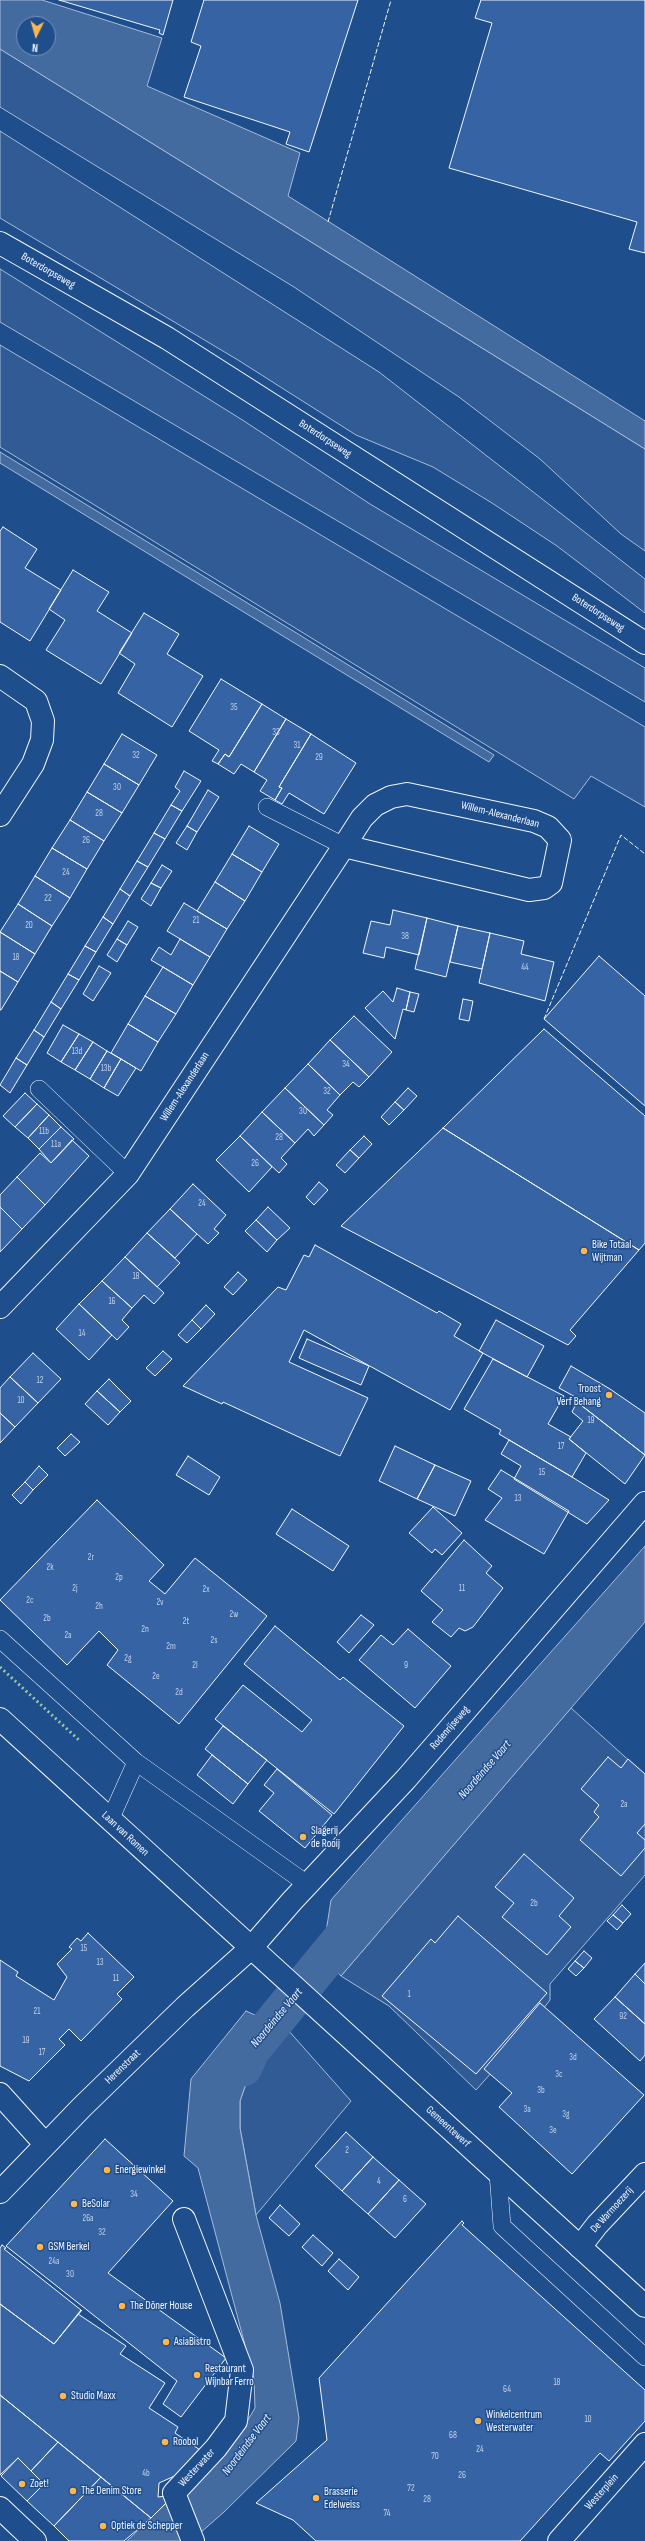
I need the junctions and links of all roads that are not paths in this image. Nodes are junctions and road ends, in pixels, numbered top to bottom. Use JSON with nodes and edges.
{"nodes":[{"id":1,"x":0,"y":243,"type":"edge"},
{"id":2,"x":645,"y":643,"type":"edge"},
{"id":3,"x":0,"y":676,"type":"edge"},
{"id":4,"x":266,"y":807,"type":"dead end"},
{"id":5,"x":0,"y":815,"type":"edge"},
{"id":6,"x":344,"y":846,"type":"junction"},
{"id":7,"x":39,"y":1089,"type":"dead end"},
{"id":8,"x":128,"y":1174,"type":"junction"},
{"id":9,"x":0,"y":1307,"type":"edge"},
{"id":10,"x":645,"y":1503,"type":"edge"},
{"id":11,"x":0,"y":1639,"type":"edge"},
{"id":12,"x":0,"y":1719,"type":"edge"},
{"id":13,"x":136,"y":1762,"type":"junction"},
{"id":14,"x":110,"y":1820,"type":"junction"},
{"id":15,"x":308,"y":1884,"type":"junction"},
{"id":16,"x":251,"y":1948,"type":"junction"},
{"id":17,"x":0,"y":2094,"type":"edge"},
{"id":18,"x":45,"y":2144,"type":"junction"},
{"id":19,"x":498,"y":2174,"type":"junction"},
{"id":20,"x":645,"y":2174,"type":"edge"},
{"id":21,"x":0,"y":2192,"type":"edge"},
{"id":22,"x":184,"y":2219,"type":"dead end"},
{"id":23,"x":580,"y":2247,"type":"junction"},
{"id":24,"x":645,"y":2306,"type":"edge"},
{"id":25,"x":645,"y":2357,"type":"edge"},
{"id":26,"x":645,"y":2444,"type":"edge"},
{"id":27,"x":0,"y":2508,"type":"edge"},
{"id":28,"x":35,"y":2541,"type":"edge"},
{"id":29,"x":193,"y":2541,"type":"edge"},
{"id":30,"x":559,"y":2541,"type":"edge"}],
"edges":[{"from":1,"to":2,"type":"street","name":"Boterdorpseweg"},
{"from":3,"to":5,"type":"street"},
{"from":4,"to":6,"type":"lane"},
{"from":6,"to":6,"type":"street","name":"Willem-Alexanderlaan"},
{"from":6,"to":8,"type":"street","name":"Willem-Alexanderlaan"},
{"from":7,"to":8,"type":"lane"},
{"from":8,"to":9,"type":"street","name":"Willem-Alexanderlaan"},
{"from":10,"to":15,"type":"street","name":"Rodenrijseweg"},
{"from":11,"to":13,"type":"lane"},
{"from":12,"to":14,"type":"street","name":"Laan van Romen"},
{"from":13,"to":14,"type":"lane"},
{"from":13,"to":15,"type":"lane"},
{"from":14,"to":16,"type":"street","name":"Laan van Romen"},
{"from":15,"to":16,"type":"street","name":"Rodenrijseweg"},
{"from":16,"to":18,"type":"street","name":"Herenstraat"},
{"from":16,"to":19,"type":"street","name":"Gemeentewerf"},
{"from":17,"to":18,"type":"street"},
{"from":18,"to":21,"type":"street","name":"Herenstraat"},
{"from":19,"to":23,"type":"street","name":"Gemeentewerf"},
{"from":19,"to":25,"type":"lane"},
{"from":20,"to":23,"type":"street","name":"De Warmoezerij"},
{"from":22,"to":29,"type":"street","name":"Westerwater"},
{"from":23,"to":24,"type":"street","name":"Gemeentewerf"},
{"from":26,"to":30,"type":"street","name":"Westerplein"},
{"from":27,"to":28,"type":"street"}]}
